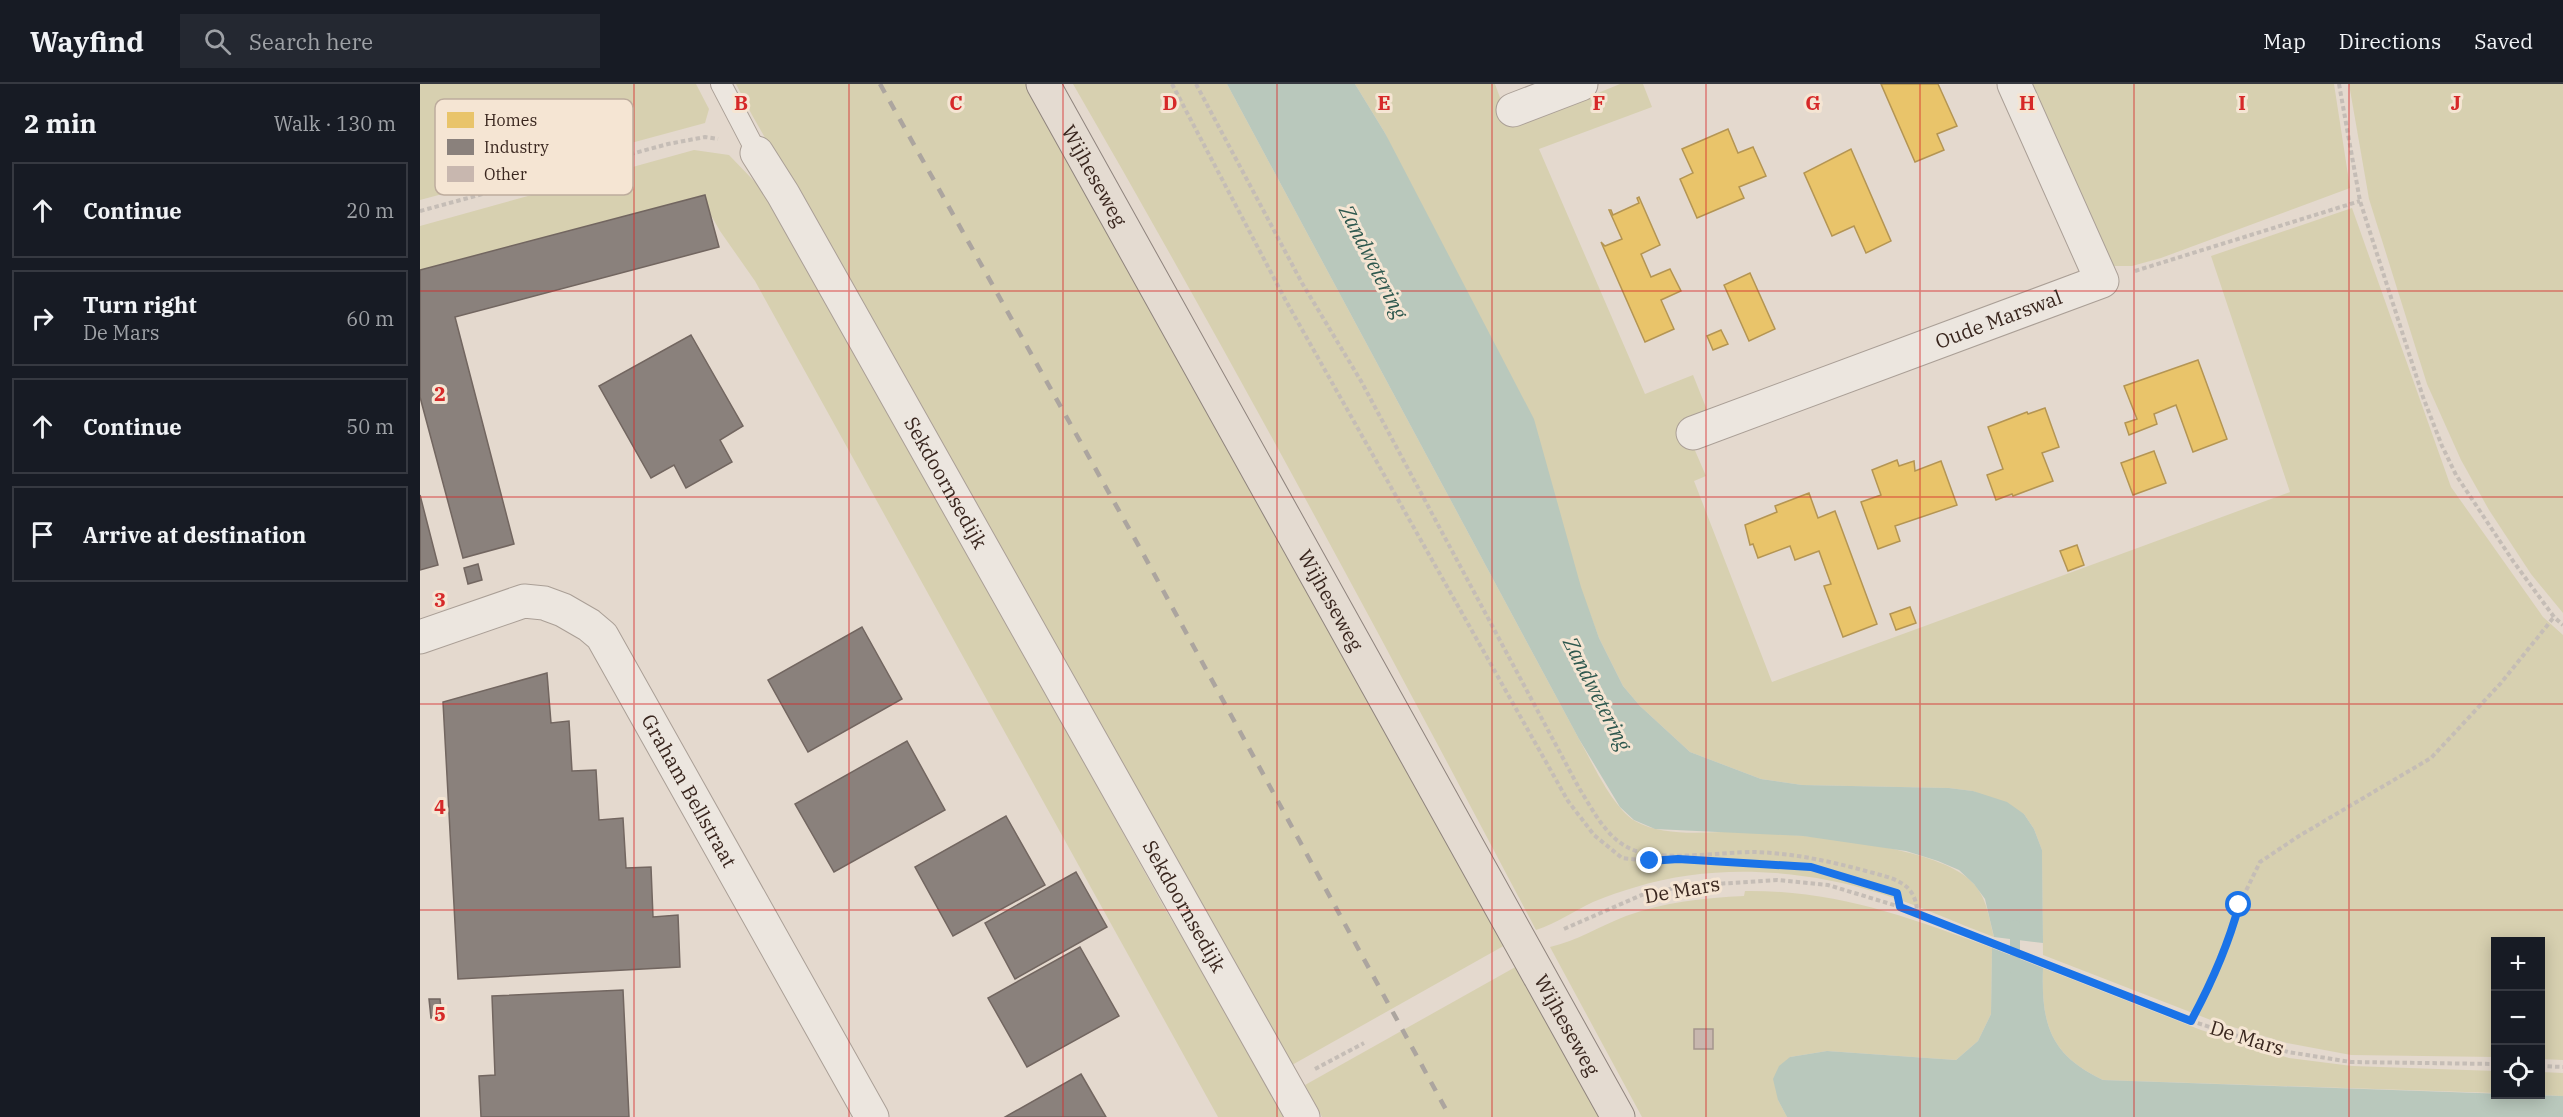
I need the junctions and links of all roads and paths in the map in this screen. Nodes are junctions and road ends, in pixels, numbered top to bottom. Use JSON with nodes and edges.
{"nodes":[{"id":1,"x":721,"y":84,"type":"edge"},
{"id":2,"x":1043,"y":84,"type":"edge"},
{"id":3,"x":1172,"y":84,"type":"edge"},
{"id":4,"x":1196,"y":84,"type":"edge"},
{"id":5,"x":1581,"y":84,"type":"edge"},
{"id":6,"x":2014,"y":84,"type":"edge"},
{"id":7,"x":2339,"y":84,"type":"edge"},
{"id":8,"x":1513,"y":110,"type":"dead end"},
{"id":9,"x":633,"y":153,"type":"edge"},
{"id":10,"x":757,"y":153,"type":"junction"},
{"id":11,"x":479,"y":195,"type":"edge"},
{"id":12,"x":2360,"y":201,"type":"junction"},
{"id":13,"x":420,"y":211,"type":"edge"},
{"id":14,"x":2102,"y":281,"type":"junction"},
{"id":15,"x":1693,"y":433,"type":"dead end"},
{"id":16,"x":2554,"y":617,"type":"junction"},
{"id":17,"x":2563,"y":625,"type":"edge"},
{"id":18,"x":420,"y":637,"type":"edge"},
{"id":19,"x":1900,"y":907,"type":"junction"},
{"id":20,"x":1917,"y":912,"type":"junction"},
{"id":21,"x":1564,"y":929,"type":"dead end"},
{"id":22,"x":2191,"y":1021,"type":"junction"},
{"id":23,"x":1364,"y":1043,"type":"dead end"},
{"id":24,"x":2491,"y":1064,"type":"edge"},
{"id":25,"x":2545,"y":1066,"type":"edge"},
{"id":26,"x":2563,"y":1067,"type":"edge"},
{"id":27,"x":1286,"y":1086,"type":"junction"},
{"id":28,"x":872,"y":1117,"type":"edge"},
{"id":29,"x":1303,"y":1117,"type":"edge"},
{"id":30,"x":1618,"y":1117,"type":"edge"}],
"edges":[{"from":1,"to":10,"type":"lane"},
{"from":2,"to":30,"type":"main road","name":"Wijheseweg"},
{"from":3,"to":19,"type":"path"},
{"from":4,"to":20,"type":"path"},
{"from":5,"to":8,"type":"street"},
{"from":6,"to":14,"type":"street"},
{"from":7,"to":12,"type":"path"},
{"from":9,"to":10,"type":"path"},
{"from":10,"to":27,"type":"street","name":"Sekdoornsedijk"},
{"from":11,"to":13,"type":"path"},
{"from":12,"to":14,"type":"path"},
{"from":12,"to":16,"type":"path"},
{"from":14,"to":15,"type":"street","name":"Oude Marswal"},
{"from":16,"to":17,"type":"path"},
{"from":16,"to":22,"type":"path"},
{"from":18,"to":28,"type":"street","name":"Graham Bellstraat"},
{"from":19,"to":20,"type":"path","name":"De Mars"},
{"from":19,"to":21,"type":"path","name":"De Mars"},
{"from":20,"to":22,"type":"path","name":"De Mars"},
{"from":22,"to":24,"type":"path","name":"De Mars"},
{"from":23,"to":27,"type":"path"},
{"from":25,"to":26,"type":"path"},
{"from":27,"to":29,"type":"street","name":"Sekdoornsedijk"}]}
